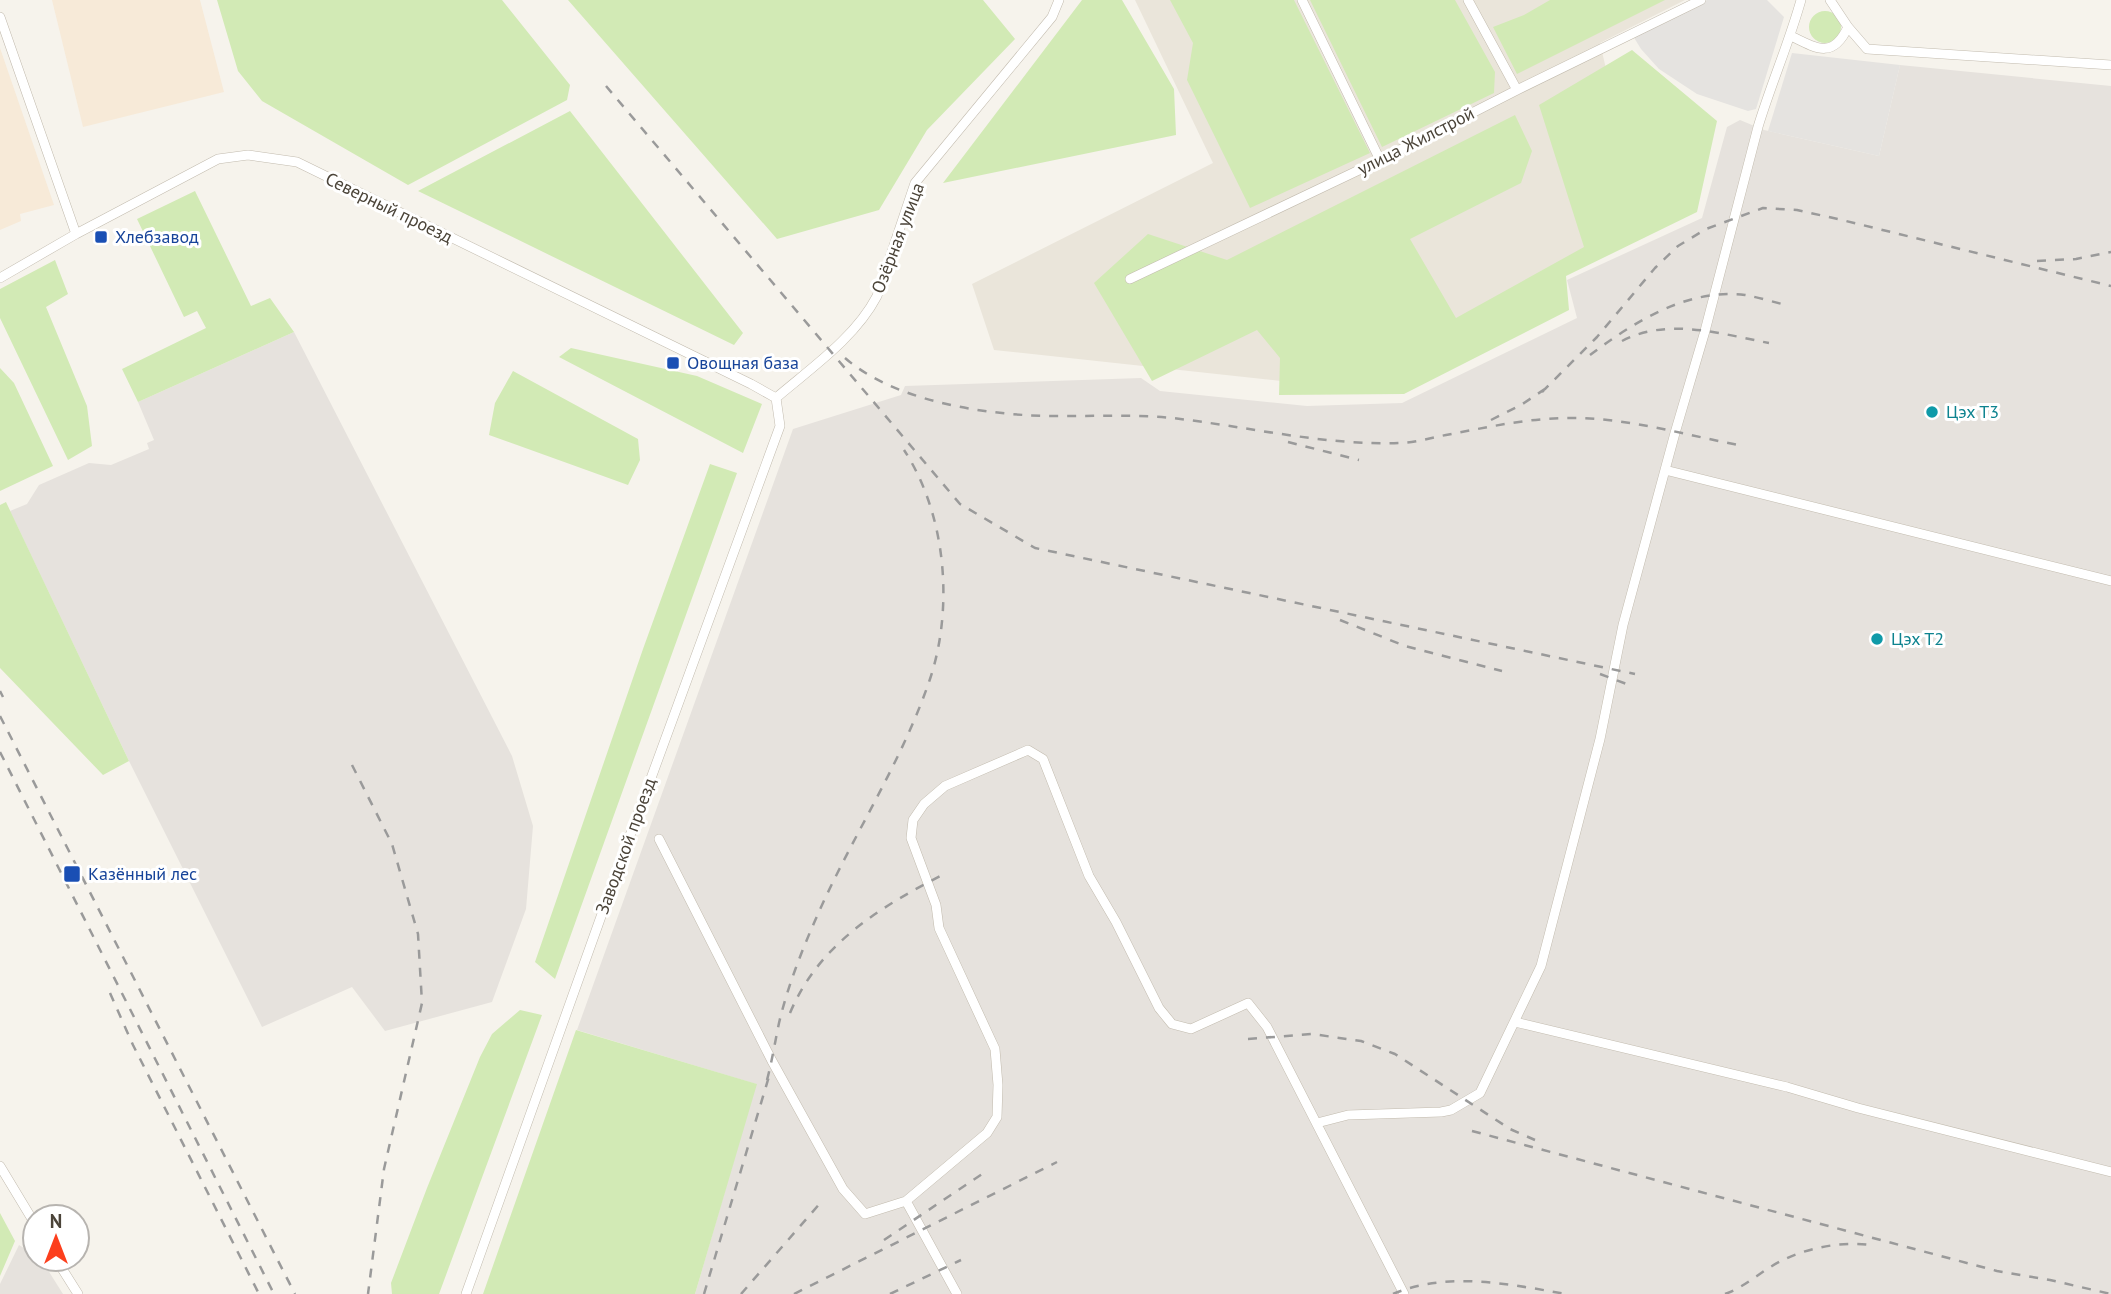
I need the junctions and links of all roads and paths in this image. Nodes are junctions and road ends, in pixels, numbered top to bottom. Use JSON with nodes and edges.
{"nodes":[{"id":1,"x":1059,"y":0,"type":"edge"},
{"id":2,"x":1302,"y":0,"type":"edge"},
{"id":3,"x":1468,"y":0,"type":"edge"},
{"id":4,"x":1701,"y":0,"type":"edge"},
{"id":5,"x":1801,"y":0,"type":"edge"},
{"id":6,"x":1830,"y":0,"type":"edge"},
{"id":7,"x":0,"y":17,"type":"edge"},
{"id":8,"x":1848,"y":27,"type":"junction"},
{"id":9,"x":1791,"y":36,"type":"junction"},
{"id":10,"x":2111,"y":65,"type":"edge"},
{"id":11,"x":1517,"y":90,"type":"junction"},
{"id":12,"x":1380,"y":160,"type":"junction"},
{"id":13,"x":76,"y":234,"type":"junction"},
{"id":14,"x":0,"y":278,"type":"edge"},
{"id":15,"x":1130,"y":279,"type":"dead end"},
{"id":16,"x":776,"y":398,"type":"junction"},
{"id":17,"x":1665,"y":470,"type":"junction"},
{"id":18,"x":2111,"y":582,"type":"edge"},
{"id":19,"x":659,"y":839,"type":"dead end"},
{"id":20,"x":1515,"y":1021,"type":"junction"},
{"id":21,"x":1317,"y":1123,"type":"junction"},
{"id":22,"x":0,"y":1167,"type":"edge"},
{"id":23,"x":2111,"y":1172,"type":"edge"},
{"id":24,"x":906,"y":1201,"type":"junction"},
{"id":25,"x":22,"y":1203,"type":"edge"},
{"id":26,"x":65,"y":1273,"type":"edge"},
{"id":27,"x":78,"y":1294,"type":"edge"},
{"id":28,"x":466,"y":1294,"type":"edge"},
{"id":29,"x":957,"y":1294,"type":"edge"},
{"id":30,"x":1404,"y":1294,"type":"edge"}],
"edges":[{"from":1,"to":16,"type":"street","name":"Озёрная улица"},
{"from":2,"to":12,"type":"street"},
{"from":3,"to":11,"type":"street"},
{"from":4,"to":11,"type":"street","name":"улица Жилстрой"},
{"from":5,"to":9,"type":"street"},
{"from":6,"to":8,"type":"street"},
{"from":7,"to":13,"type":"street"},
{"from":8,"to":9,"type":"street"},
{"from":8,"to":10,"type":"street"},
{"from":9,"to":17,"type":"street"},
{"from":11,"to":12,"type":"street","name":"улица Жилстрой"},
{"from":12,"to":15,"type":"street","name":"улица Жилстрой"},
{"from":13,"to":14,"type":"street","name":"Северный проезд"},
{"from":13,"to":16,"type":"street","name":"Северный проезд"},
{"from":16,"to":28,"type":"street","name":"Заводской проезд"},
{"from":17,"to":18,"type":"street"},
{"from":17,"to":20,"type":"street"},
{"from":19,"to":24,"type":"street"},
{"from":20,"to":21,"type":"street"},
{"from":20,"to":23,"type":"street"},
{"from":21,"to":24,"type":"street"},
{"from":21,"to":30,"type":"street"},
{"from":22,"to":25,"type":"street"},
{"from":24,"to":29,"type":"street"},
{"from":26,"to":27,"type":"street"}]}
